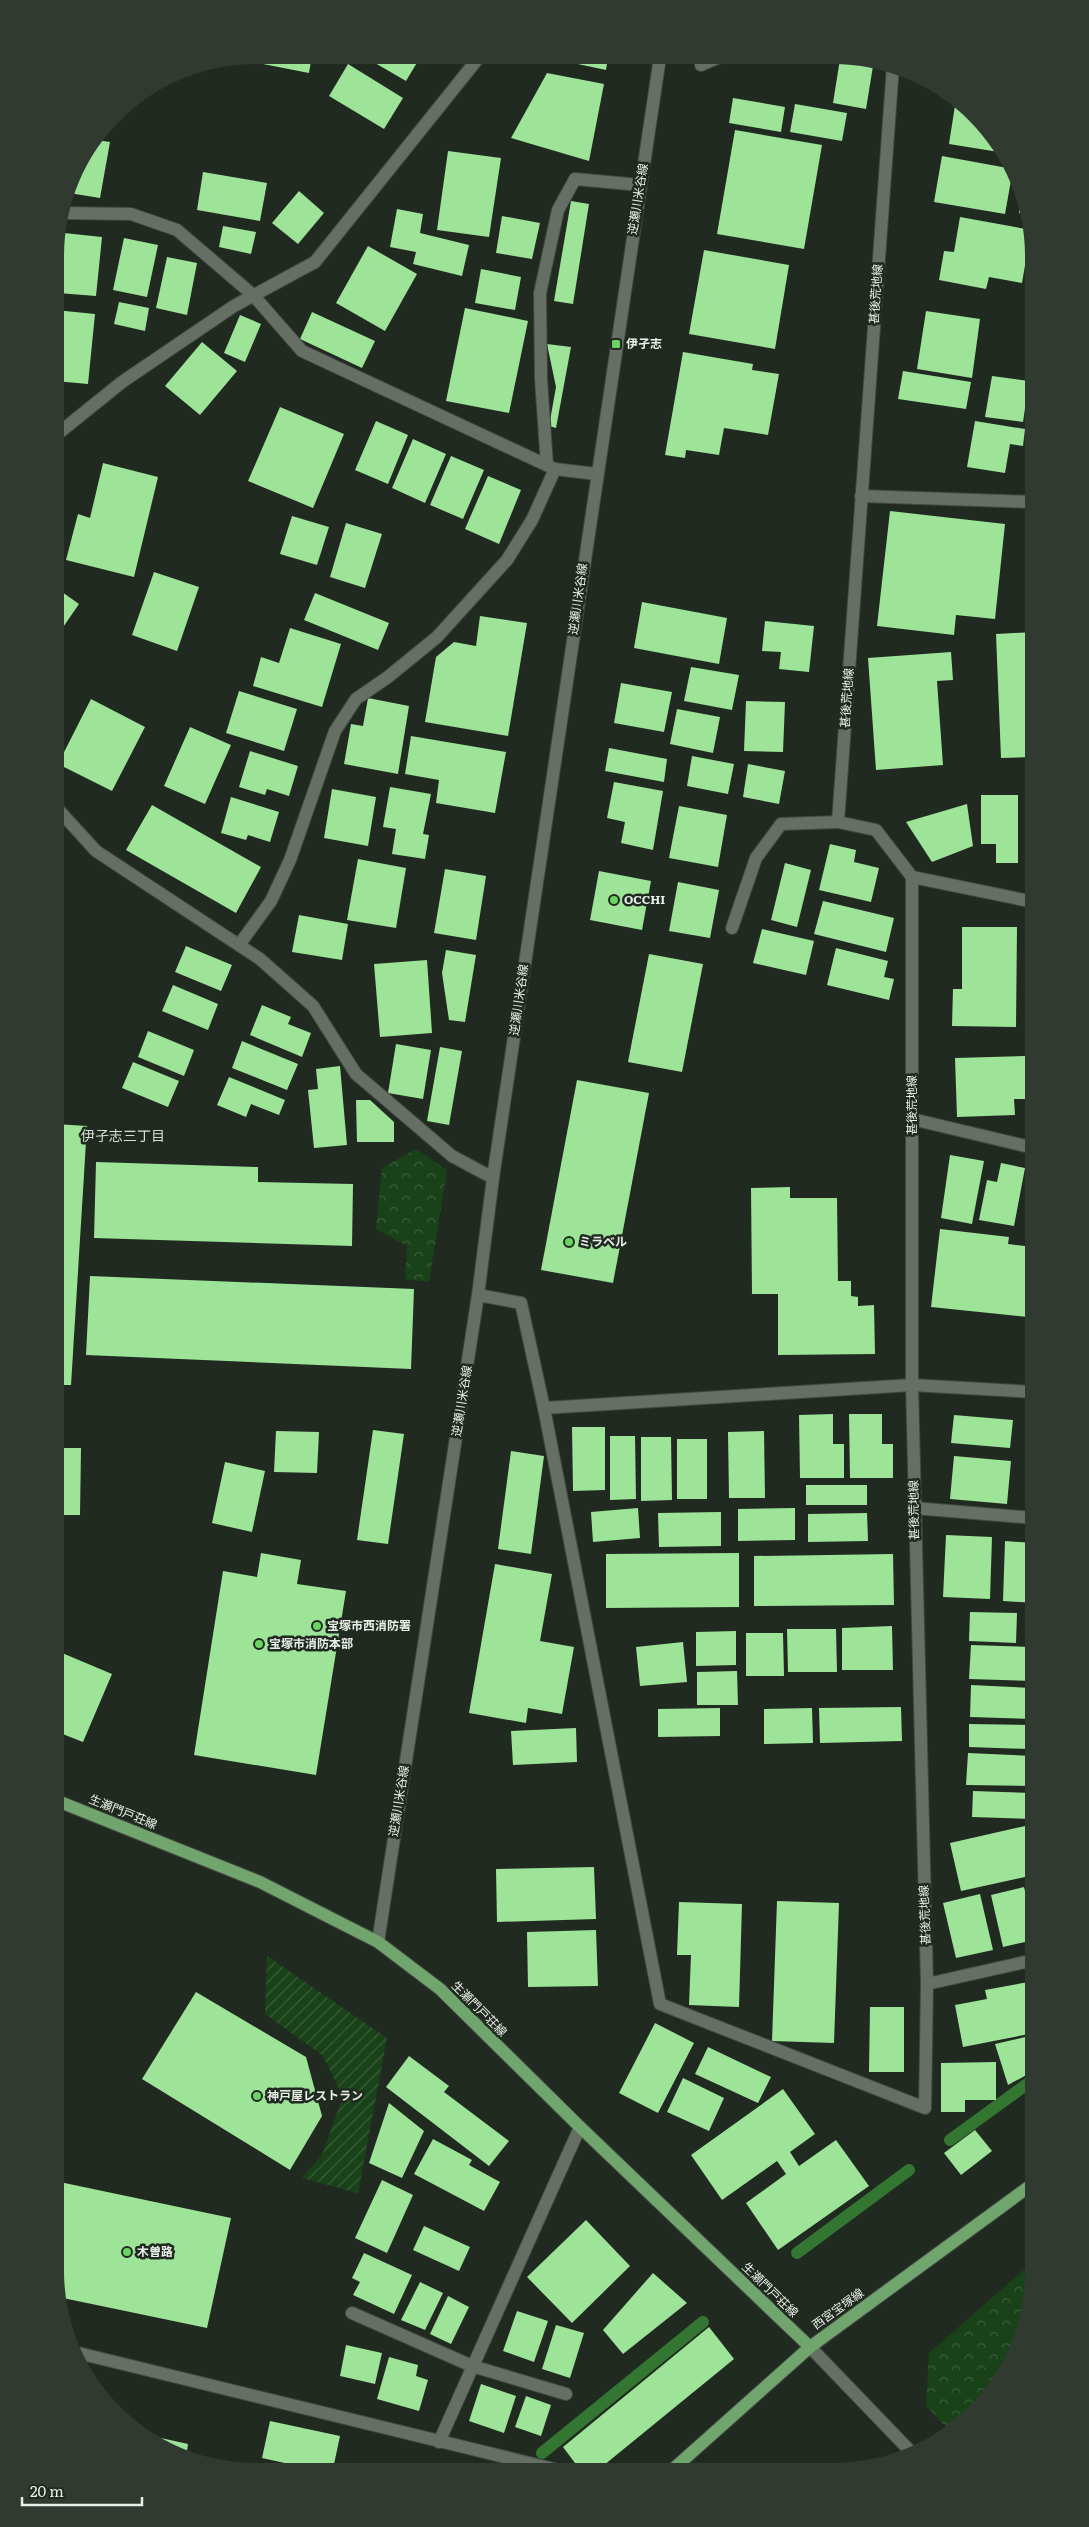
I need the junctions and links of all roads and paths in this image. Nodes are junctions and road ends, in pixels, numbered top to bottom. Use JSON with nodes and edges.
{"nodes":[{"id":1,"x":474,"y":64,"type":"edge"},
{"id":2,"x":659,"y":64,"type":"edge"},
{"id":3,"x":705,"y":64,"type":"edge"},
{"id":4,"x":701,"y":66,"type":"dead end"},
{"id":5,"x":892,"y":73,"type":"edge"},
{"id":6,"x":640,"y":185,"type":"junction"},
{"id":7,"x":69,"y":212,"type":"edge"},
{"id":8,"x":253,"y":295,"type":"junction"},
{"id":9,"x":64,"y":429,"type":"edge"},
{"id":10,"x":551,"y":467,"type":"junction"},
{"id":11,"x":596,"y":474,"type":"junction"},
{"id":12,"x":862,"y":496,"type":"junction"},
{"id":13,"x":1025,"y":502,"type":"edge"},
{"id":14,"x":64,"y":816,"type":"edge"},
{"id":15,"x":838,"y":822,"type":"junction"},
{"id":16,"x":912,"y":877,"type":"junction"},
{"id":17,"x":1025,"y":900,"type":"edge"},
{"id":18,"x":732,"y":928,"type":"dead end"},
{"id":19,"x":239,"y":945,"type":"junction"},
{"id":20,"x":912,"y":1119,"type":"junction"},
{"id":21,"x":1025,"y":1146,"type":"edge"},
{"id":22,"x":493,"y":1178,"type":"junction"},
{"id":23,"x":478,"y":1295,"type":"junction"},
{"id":24,"x":912,"y":1385,"type":"junction"},
{"id":25,"x":1025,"y":1391,"type":"edge"},
{"id":26,"x":544,"y":1408,"type":"junction"},
{"id":27,"x":914,"y":1508,"type":"junction"},
{"id":28,"x":1025,"y":1517,"type":"edge"},
{"id":29,"x":64,"y":1804,"type":"edge"},
{"id":30,"x":378,"y":1942,"type":"junction"},
{"id":31,"x":1025,"y":1962,"type":"edge"},
{"id":32,"x":927,"y":1984,"type":"junction"},
{"id":33,"x":580,"y":2127,"type":"junction"},
{"id":34,"x":1025,"y":2190,"type":"edge"},
{"id":35,"x":352,"y":2313,"type":"dead end"},
{"id":36,"x":810,"y":2347,"type":"junction"},
{"id":37,"x":83,"y":2354,"type":"edge"},
{"id":38,"x":472,"y":2366,"type":"junction"},
{"id":39,"x":566,"y":2394,"type":"dead end"},
{"id":40,"x":438,"y":2442,"type":"junction"},
{"id":41,"x":908,"y":2449,"type":"edge"},
{"id":42,"x":528,"y":2463,"type":"edge"},
{"id":43,"x":680,"y":2463,"type":"edge"}],
"edges":[{"from":1,"to":8,"type":"street"},
{"from":2,"to":6,"type":"street","name":"逆瀬川米谷線"},
{"from":3,"to":4,"type":"street"},
{"from":5,"to":12,"type":"street","name":"甚後荒地線"},
{"from":6,"to":10,"type":"street"},
{"from":6,"to":11,"type":"street","name":"逆瀬川米谷線"},
{"from":7,"to":8,"type":"street"},
{"from":8,"to":9,"type":"street"},
{"from":8,"to":10,"type":"street"},
{"from":10,"to":11,"type":"street"},
{"from":10,"to":19,"type":"street"},
{"from":11,"to":22,"type":"street","name":"逆瀬川米谷線"},
{"from":12,"to":13,"type":"street"},
{"from":12,"to":15,"type":"street","name":"甚後荒地線"},
{"from":14,"to":19,"type":"street"},
{"from":15,"to":16,"type":"street"},
{"from":15,"to":18,"type":"street"},
{"from":16,"to":17,"type":"street"},
{"from":16,"to":20,"type":"street","name":"甚後荒地線"},
{"from":19,"to":22,"type":"street"},
{"from":20,"to":21,"type":"street"},
{"from":20,"to":24,"type":"street","name":"甚後荒地線"},
{"from":22,"to":23,"type":"street","name":"逆瀬川米谷線"},
{"from":23,"to":26,"type":"street"},
{"from":23,"to":30,"type":"street","name":"逆瀬川米谷線"},
{"from":24,"to":25,"type":"street"},
{"from":24,"to":26,"type":"street"},
{"from":24,"to":27,"type":"street","name":"甚後荒地線"},
{"from":26,"to":32,"type":"street","name":"甚後荒地線"},
{"from":27,"to":28,"type":"street"},
{"from":27,"to":32,"type":"street","name":"甚後荒地線"},
{"from":29,"to":30,"type":"main road","name":"生瀬門戸荘線"},
{"from":30,"to":33,"type":"main road","name":"生瀬門戸荘線"},
{"from":31,"to":32,"type":"street"},
{"from":33,"to":36,"type":"main road","name":"生瀬門戸荘線"},
{"from":33,"to":38,"type":"street"},
{"from":34,"to":36,"type":"main road","name":"西宮宝塚線"},
{"from":35,"to":38,"type":"street"},
{"from":36,"to":41,"type":"street"},
{"from":36,"to":43,"type":"main road","name":"西宮宝塚線"},
{"from":37,"to":40,"type":"street"},
{"from":38,"to":39,"type":"street"},
{"from":38,"to":40,"type":"street"},
{"from":40,"to":42,"type":"street"}]}
